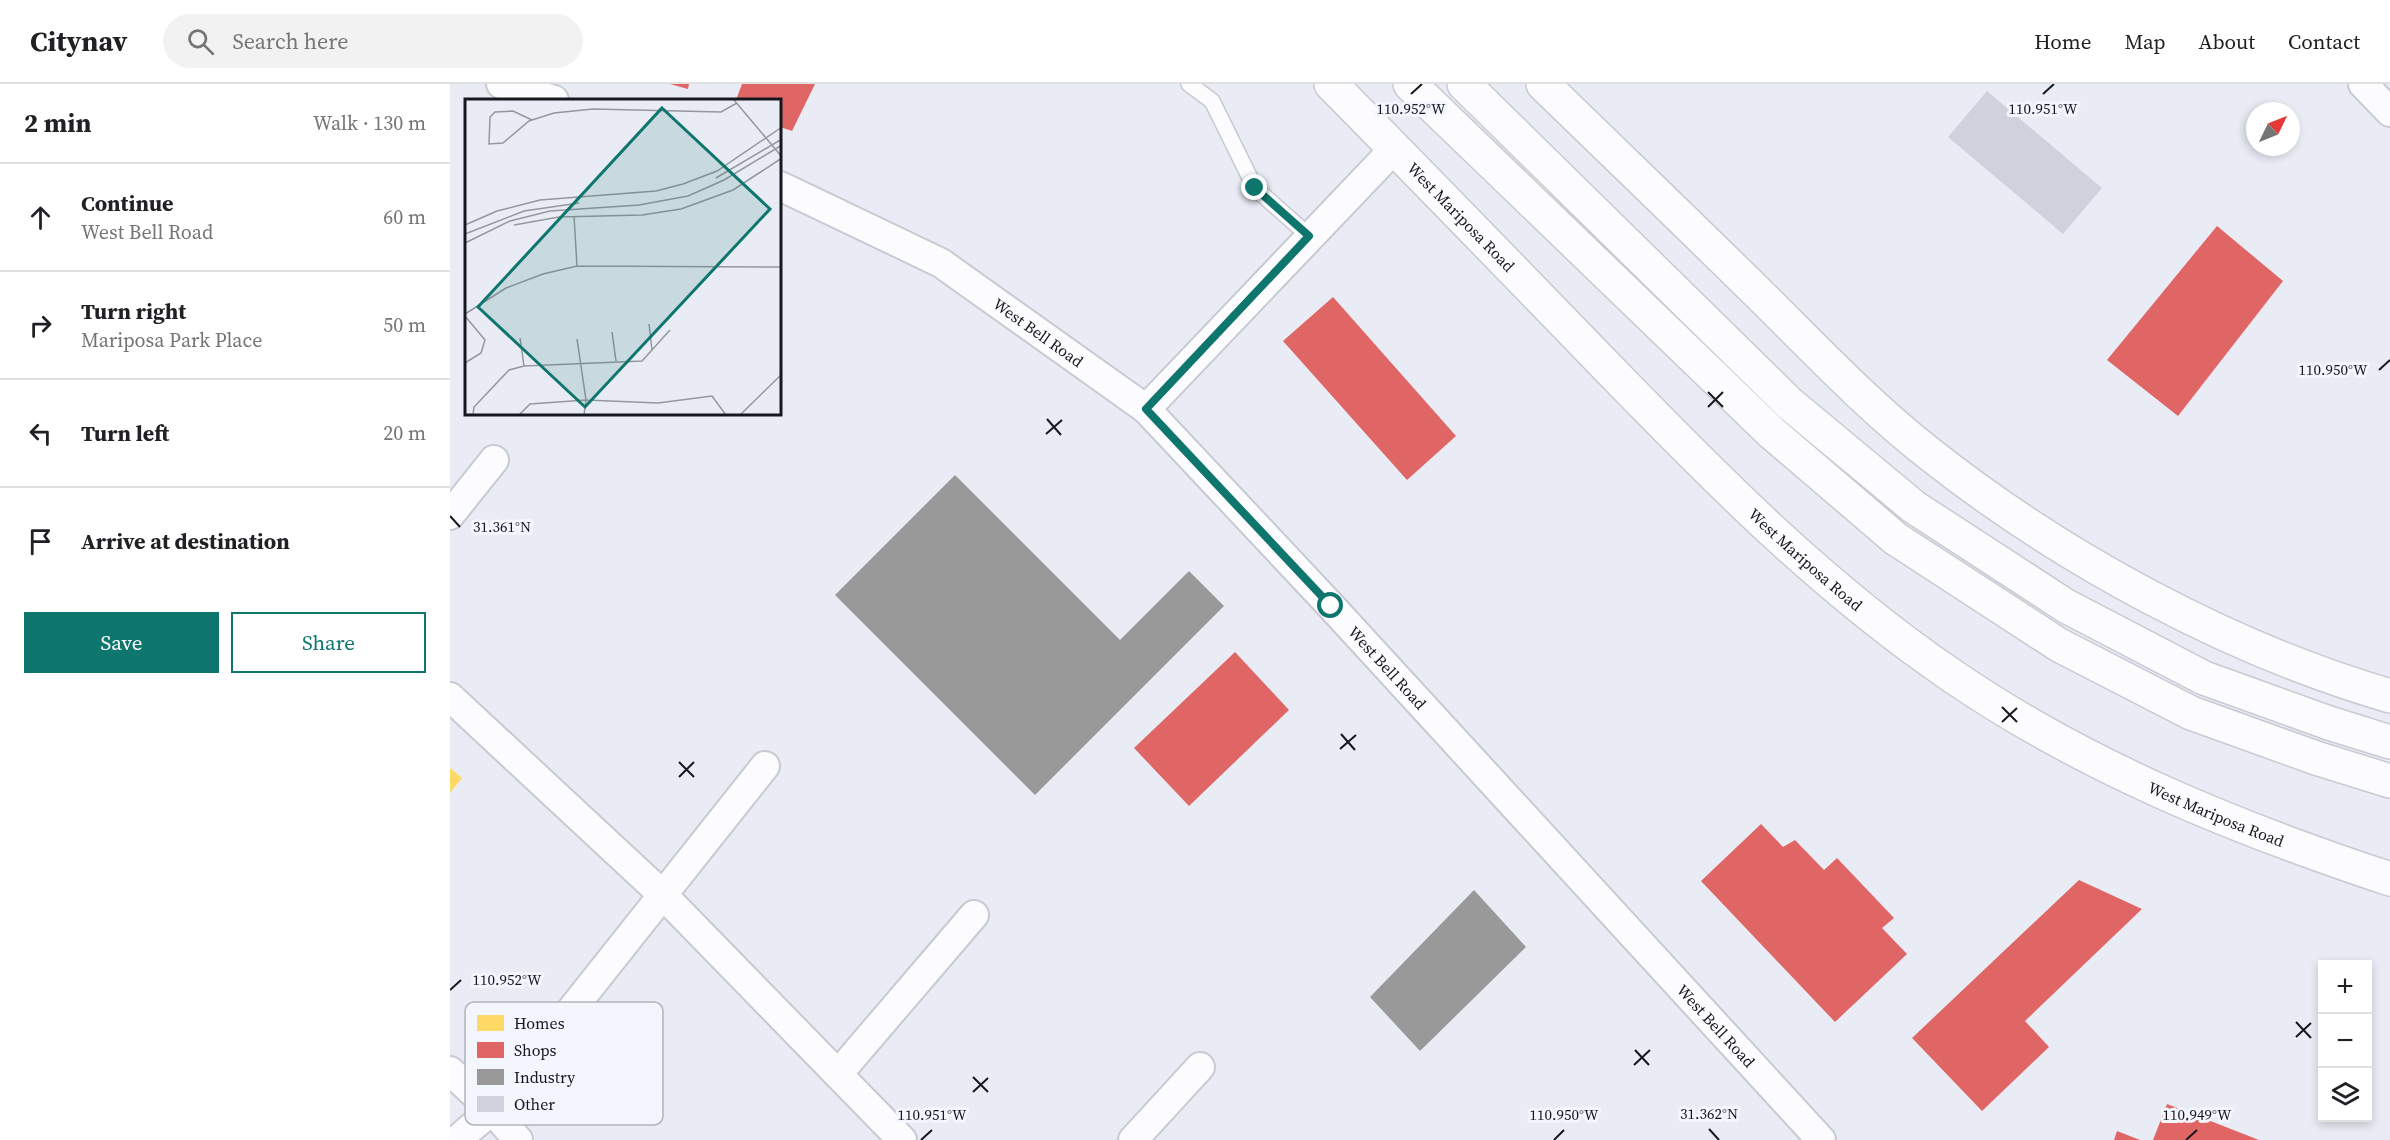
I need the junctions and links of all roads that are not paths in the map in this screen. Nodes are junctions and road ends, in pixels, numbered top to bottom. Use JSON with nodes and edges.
{"nodes":[{"id":1,"x":501,"y":84,"type":"edge"},
{"id":2,"x":1189,"y":84,"type":"edge"},
{"id":3,"x":1331,"y":84,"type":"edge"},
{"id":4,"x":1410,"y":84,"type":"edge"},
{"id":5,"x":1464,"y":84,"type":"edge"},
{"id":6,"x":1543,"y":84,"type":"edge"},
{"id":7,"x":2363,"y":84,"type":"edge"},
{"id":8,"x":551,"y":99,"type":"edge"},
{"id":9,"x":2390,"y":112,"type":"edge"},
{"id":10,"x":1395,"y":148,"type":"junction"},
{"id":11,"x":782,"y":187,"type":"edge"},
{"id":12,"x":1309,"y":236,"type":"junction"},
{"id":13,"x":1146,"y":409,"type":"junction"},
{"id":14,"x":494,"y":460,"type":"dead end"},
{"id":15,"x":450,"y":515,"type":"edge"},
{"id":16,"x":450,"y":696,"type":"edge"},
{"id":17,"x":2390,"y":696,"type":"edge"},
{"id":18,"x":2390,"y":742,"type":"edge"},
{"id":19,"x":765,"y":766,"type":"dead end"},
{"id":20,"x":2390,"y":782,"type":"edge"},
{"id":21,"x":2390,"y":879,"type":"edge"},
{"id":22,"x":664,"y":896,"type":"junction"},
{"id":23,"x":974,"y":915,"type":"dead end"},
{"id":24,"x":579,"y":1002,"type":"edge"},
{"id":25,"x":1200,"y":1067,"type":"dead end"},
{"id":26,"x":450,"y":1071,"type":"edge"},
{"id":27,"x":838,"y":1074,"type":"junction"},
{"id":28,"x":465,"y":1085,"type":"edge"},
{"id":29,"x":474,"y":1125,"type":"edge"},
{"id":30,"x":505,"y":1125,"type":"edge"},
{"id":31,"x":457,"y":1140,"type":"edge"},
{"id":32,"x":518,"y":1140,"type":"edge"},
{"id":33,"x":902,"y":1140,"type":"edge"},
{"id":34,"x":1133,"y":1140,"type":"edge"},
{"id":35,"x":1821,"y":1140,"type":"edge"}],
"edges":[{"from":1,"to":8,"type":"street"},
{"from":2,"to":12,"type":"lane"},
{"from":3,"to":10,"type":"highway","name":"West Mariposa Road"},
{"from":4,"to":20,"type":"highway"},
{"from":5,"to":18,"type":"highway"},
{"from":6,"to":17,"type":"highway"},
{"from":7,"to":9,"type":"street"},
{"from":10,"to":12,"type":"street"},
{"from":10,"to":21,"type":"highway","name":"West Mariposa Road"},
{"from":11,"to":13,"type":"street","name":"West Bell Road"},
{"from":12,"to":13,"type":"street"},
{"from":13,"to":35,"type":"street","name":"West Bell Road"},
{"from":14,"to":15,"type":"street"},
{"from":16,"to":22,"type":"street"},
{"from":19,"to":22,"type":"street"},
{"from":22,"to":24,"type":"street"},
{"from":22,"to":27,"type":"street"},
{"from":23,"to":27,"type":"street"},
{"from":25,"to":34,"type":"street"},
{"from":26,"to":28,"type":"street"},
{"from":27,"to":33,"type":"street"},
{"from":29,"to":31,"type":"street"},
{"from":30,"to":32,"type":"street"}]}
